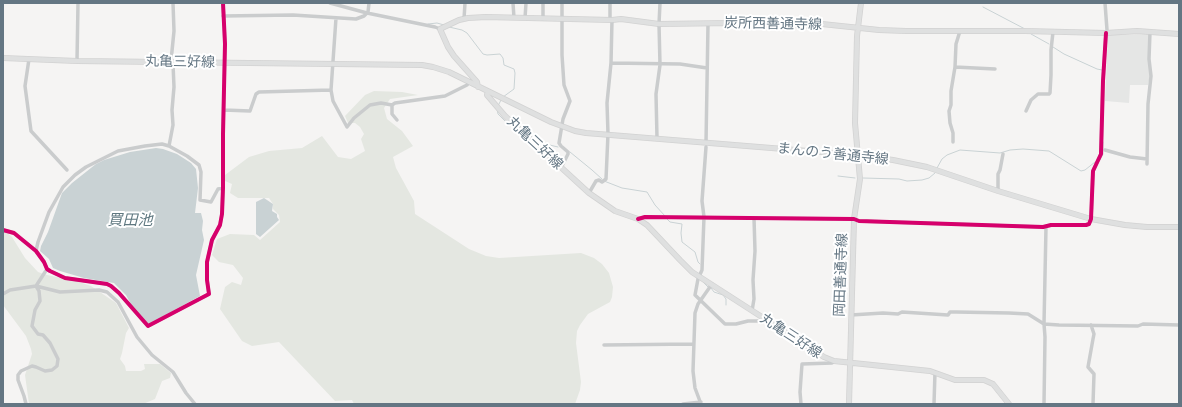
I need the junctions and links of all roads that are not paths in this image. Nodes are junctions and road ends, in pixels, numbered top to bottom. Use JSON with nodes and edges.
{"nodes":[{"id":1,"x":78,"y":3,"type":"edge"},
{"id":2,"x":173,"y":3,"type":"edge"},
{"id":3,"x":223,"y":3,"type":"edge"},
{"id":4,"x":330,"y":3,"type":"edge"},
{"id":5,"x":368,"y":3,"type":"edge"},
{"id":6,"x":465,"y":3,"type":"edge"},
{"id":7,"x":513,"y":3,"type":"edge"},
{"id":8,"x":526,"y":3,"type":"edge"},
{"id":9,"x":543,"y":3,"type":"edge"},
{"id":10,"x":562,"y":3,"type":"edge"},
{"id":11,"x":610,"y":3,"type":"edge"},
{"id":12,"x":660,"y":3,"type":"edge"},
{"id":13,"x":861,"y":3,"type":"edge"},
{"id":14,"x":1105,"y":3,"type":"edge"},
{"id":15,"x":368,"y":13,"type":"junction"},
{"id":16,"x":223,"y":16,"type":"junction"},
{"id":17,"x":336,"y":18,"type":"junction"},
{"id":18,"x":514,"y":18,"type":"junction"},
{"id":19,"x":525,"y":18,"type":"junction"},
{"id":20,"x":464,"y":19,"type":"junction"},
{"id":21,"x":543,"y":19,"type":"junction"},
{"id":22,"x":562,"y":19,"type":"junction"},
{"id":23,"x":611,"y":20,"type":"junction"},
{"id":24,"x":659,"y":24,"type":"junction"},
{"id":25,"x":708,"y":24,"type":"junction"},
{"id":26,"x":858,"y":28,"type":"junction"},
{"id":27,"x":440,"y":29,"type":"junction"},
{"id":28,"x":960,"y":31,"type":"junction"},
{"id":29,"x":1053,"y":32,"type":"junction"},
{"id":30,"x":1107,"y":32,"type":"junction"},
{"id":31,"x":1150,"y":32,"type":"junction"},
{"id":32,"x":1179,"y":34,"type":"edge"},
{"id":33,"x":3,"y":58,"type":"edge"},
{"id":34,"x":29,"y":59,"type":"junction"},
{"id":35,"x":77,"y":60,"type":"junction"},
{"id":36,"x":171,"y":61,"type":"junction"},
{"id":37,"x":225,"y":62,"type":"junction"},
{"id":38,"x":611,"y":63,"type":"junction"},
{"id":39,"x":333,"y":64,"type":"junction"},
{"id":40,"x":660,"y":65,"type":"junction"},
{"id":41,"x":955,"y":67,"type":"junction"},
{"id":42,"x":707,"y":68,"type":"junction"},
{"id":43,"x":995,"y":69,"type":"dead end"},
{"id":44,"x":469,"y":82,"type":"junction"},
{"id":45,"x":478,"y":87,"type":"junction"},
{"id":46,"x":331,"y":90,"type":"junction"},
{"id":47,"x":488,"y":91,"type":"junction"},
{"id":48,"x":392,"y":106,"type":"junction"},
{"id":49,"x":224,"y":110,"type":"junction"},
{"id":50,"x":1026,"y":111,"type":"dead end"},
{"id":51,"x":397,"y":120,"type":"dead end"},
{"id":52,"x":562,"y":127,"type":"junction"},
{"id":53,"x":608,"y":134,"type":"junction"},
{"id":54,"x":657,"y":138,"type":"junction"},
{"id":55,"x":953,"y":142,"type":"dead end"},
{"id":56,"x":706,"y":145,"type":"junction"},
{"id":57,"x":169,"y":146,"type":"junction"},
{"id":58,"x":1105,"y":150,"type":"dead end"},
{"id":59,"x":1003,"y":154,"type":"dead end"},
{"id":60,"x":858,"y":155,"type":"junction"},
{"id":61,"x":1147,"y":159,"type":"junction"},
{"id":62,"x":1147,"y":164,"type":"dead end"},
{"id":63,"x":561,"y":168,"type":"junction"},
{"id":64,"x":67,"y":170,"type":"dead end"},
{"id":65,"x":223,"y":188,"type":"junction"},
{"id":66,"x":998,"y":191,"type":"junction"},
{"id":67,"x":589,"y":193,"type":"junction"},
{"id":68,"x":704,"y":217,"type":"junction"},
{"id":69,"x":754,"y":218,"type":"junction"},
{"id":70,"x":638,"y":219,"type":"junction"},
{"id":71,"x":854,"y":219,"type":"junction"},
{"id":72,"x":1091,"y":219,"type":"junction"},
{"id":73,"x":1046,"y":227,"type":"junction"},
{"id":74,"x":1179,"y":227,"type":"edge"},
{"id":75,"x":3,"y":230,"type":"edge"},
{"id":76,"x":36,"y":251,"type":"junction"},
{"id":77,"x":47,"y":269,"type":"junction"},
{"id":78,"x":699,"y":276,"type":"junction"},
{"id":79,"x":36,"y":286,"type":"junction"},
{"id":80,"x":710,"y":287,"type":"junction"},
{"id":81,"x":3,"y":293,"type":"edge"},
{"id":82,"x":701,"y":300,"type":"junction"},
{"id":83,"x":752,"y":310,"type":"junction"},
{"id":84,"x":851,"y":315,"type":"junction"},
{"id":85,"x":768,"y":321,"type":"junction"},
{"id":86,"x":1044,"y":324,"type":"junction"},
{"id":87,"x":1091,"y":325,"type":"junction"},
{"id":88,"x":1179,"y":325,"type":"edge"},
{"id":89,"x":693,"y":344,"type":"junction"},
{"id":90,"x":604,"y":345,"type":"dead end"},
{"id":91,"x":834,"y":361,"type":"junction"},
{"id":92,"x":850,"y":363,"type":"junction"},
{"id":93,"x":935,"y":372,"type":"junction"},
{"id":94,"x":701,"y":403,"type":"edge"},
{"id":95,"x":26,"y":404,"type":"edge"},
{"id":96,"x":195,"y":404,"type":"edge"},
{"id":97,"x":683,"y":404,"type":"edge"},
{"id":98,"x":801,"y":404,"type":"edge"},
{"id":99,"x":849,"y":404,"type":"edge"},
{"id":100,"x":934,"y":404,"type":"edge"},
{"id":101,"x":1009,"y":404,"type":"edge"},
{"id":102,"x":1044,"y":404,"type":"edge"},
{"id":103,"x":1093,"y":404,"type":"edge"}],
"edges":[{"from":1,"to":35,"type":"street"},
{"from":2,"to":36,"type":"street"},
{"from":3,"to":16,"type":"street"},
{"from":4,"to":15,"type":"street"},
{"from":5,"to":15,"type":"street"},
{"from":6,"to":20,"type":"street"},
{"from":7,"to":18,"type":"street"},
{"from":8,"to":19,"type":"street"},
{"from":9,"to":21,"type":"street"},
{"from":10,"to":22,"type":"street"},
{"from":11,"to":23,"type":"street"},
{"from":12,"to":24,"type":"street"},
{"from":13,"to":26,"type":"main road","name":"岡田善通寺線"},
{"from":14,"to":30,"type":"street"},
{"from":15,"to":17,"type":"street"},
{"from":15,"to":27,"type":"street"},
{"from":16,"to":17,"type":"street"},
{"from":16,"to":37,"type":"street"},
{"from":17,"to":39,"type":"street"},
{"from":18,"to":19,"type":"main road","name":"炭所西善通寺線"},
{"from":18,"to":20,"type":"main road","name":"炭所西善通寺線"},
{"from":19,"to":21,"type":"main road","name":"炭所西善通寺線"},
{"from":20,"to":27,"type":"main road","name":"炭所西善通寺線"},
{"from":21,"to":22,"type":"main road","name":"炭所西善通寺線"},
{"from":22,"to":23,"type":"main road","name":"炭所西善通寺線"},
{"from":22,"to":52,"type":"street"},
{"from":23,"to":24,"type":"main road","name":"炭所西善通寺線"},
{"from":23,"to":38,"type":"street"},
{"from":24,"to":25,"type":"main road","name":"炭所西善通寺線"},
{"from":24,"to":40,"type":"street"},
{"from":25,"to":26,"type":"main road","name":"炭所西善通寺線"},
{"from":25,"to":42,"type":"street"},
{"from":26,"to":28,"type":"main road","name":"炭所西善通寺線"},
{"from":26,"to":60,"type":"main road","name":"岡田善通寺線"},
{"from":27,"to":45,"type":"main road"},
{"from":28,"to":29,"type":"main road","name":"炭所西善通寺線"},
{"from":28,"to":41,"type":"street"},
{"from":29,"to":30,"type":"main road","name":"炭所西善通寺線"},
{"from":29,"to":50,"type":"street"},
{"from":30,"to":31,"type":"main road","name":"炭所西善通寺線"},
{"from":30,"to":72,"type":"street"},
{"from":31,"to":32,"type":"main road","name":"炭所西善通寺線"},
{"from":31,"to":61,"type":"street"},
{"from":33,"to":34,"type":"main road","name":"丸亀三好線"},
{"from":34,"to":35,"type":"main road","name":"丸亀三好線"},
{"from":34,"to":64,"type":"street"},
{"from":35,"to":36,"type":"main road","name":"丸亀三好線"},
{"from":36,"to":37,"type":"main road","name":"丸亀三好線"},
{"from":36,"to":57,"type":"street"},
{"from":37,"to":39,"type":"main road","name":"丸亀三好線"},
{"from":37,"to":49,"type":"street"},
{"from":38,"to":40,"type":"street"},
{"from":38,"to":53,"type":"street"},
{"from":39,"to":44,"type":"main road","name":"丸亀三好線"},
{"from":39,"to":46,"type":"street"},
{"from":40,"to":42,"type":"street"},
{"from":40,"to":54,"type":"street"},
{"from":41,"to":43,"type":"street"},
{"from":41,"to":55,"type":"street"},
{"from":42,"to":56,"type":"street"},
{"from":44,"to":45,"type":"main road","name":"丸亀三好線"},
{"from":44,"to":48,"type":"street"},
{"from":45,"to":47,"type":"main road","name":"丸亀三好線"},
{"from":46,"to":48,"type":"street"},
{"from":46,"to":49,"type":"street"},
{"from":47,"to":52,"type":"main road","name":"まんのう善通寺線"},
{"from":47,"to":63,"type":"main road","name":"丸亀三好線"},
{"from":48,"to":51,"type":"street"},
{"from":49,"to":65,"type":"street"},
{"from":52,"to":53,"type":"main road","name":"まんのう善通寺線"},
{"from":52,"to":63,"type":"street"},
{"from":53,"to":54,"type":"main road","name":"まんのう善通寺線"},
{"from":53,"to":67,"type":"street"},
{"from":54,"to":56,"type":"main road","name":"まんのう善通寺線"},
{"from":56,"to":60,"type":"main road","name":"まんのう善通寺線"},
{"from":56,"to":68,"type":"street"},
{"from":57,"to":65,"type":"street"},
{"from":57,"to":76,"type":"street"},
{"from":58,"to":61,"type":"street"},
{"from":59,"to":66,"type":"street"},
{"from":60,"to":66,"type":"main road","name":"まんのう善通寺線"},
{"from":60,"to":71,"type":"main road","name":"岡田善通寺線"},
{"from":61,"to":62,"type":"street"},
{"from":63,"to":67,"type":"main road","name":"丸亀三好線"},
{"from":65,"to":77,"type":"street"},
{"from":66,"to":72,"type":"main road","name":"まんのう善通寺線"},
{"from":67,"to":70,"type":"main road","name":"丸亀三好線"},
{"from":68,"to":69,"type":"street"},
{"from":68,"to":70,"type":"street"},
{"from":68,"to":78,"type":"street"},
{"from":69,"to":71,"type":"street"},
{"from":69,"to":83,"type":"street"},
{"from":70,"to":78,"type":"main road","name":"丸亀三好線"},
{"from":71,"to":73,"type":"street"},
{"from":71,"to":84,"type":"main road","name":"岡田善通寺線"},
{"from":72,"to":73,"type":"street"},
{"from":72,"to":74,"type":"main road","name":"まんのう善通寺線"},
{"from":73,"to":86,"type":"street"},
{"from":75,"to":76,"type":"street"},
{"from":76,"to":77,"type":"street"},
{"from":77,"to":79,"type":"street"},
{"from":78,"to":80,"type":"main road","name":"丸亀三好線"},
{"from":78,"to":82,"type":"street"},
{"from":79,"to":81,"type":"street"},
{"from":79,"to":95,"type":"street"},
{"from":79,"to":96,"type":"street"},
{"from":80,"to":82,"type":"street"},
{"from":80,"to":83,"type":"main road","name":"丸亀三好線"},
{"from":82,"to":85,"type":"street"},
{"from":82,"to":89,"type":"street"},
{"from":83,"to":85,"type":"main road","name":"丸亀三好線"},
{"from":84,"to":86,"type":"street"},
{"from":84,"to":92,"type":"main road","name":"岡田善通寺線"},
{"from":85,"to":91,"type":"main road","name":"丸亀三好線"},
{"from":86,"to":87,"type":"street"},
{"from":86,"to":102,"type":"street"},
{"from":87,"to":88,"type":"street"},
{"from":87,"to":103,"type":"street"},
{"from":89,"to":90,"type":"street"},
{"from":89,"to":94,"type":"street"},
{"from":91,"to":92,"type":"main road","name":"丸亀三好線"},
{"from":91,"to":98,"type":"street"},
{"from":92,"to":93,"type":"main road","name":"丸亀三好線"},
{"from":92,"to":99,"type":"main road","name":"岡田善通寺線"},
{"from":93,"to":100,"type":"street"},
{"from":93,"to":101,"type":"main road","name":"丸亀三好線"},
{"from":94,"to":97,"type":"street"}]}
